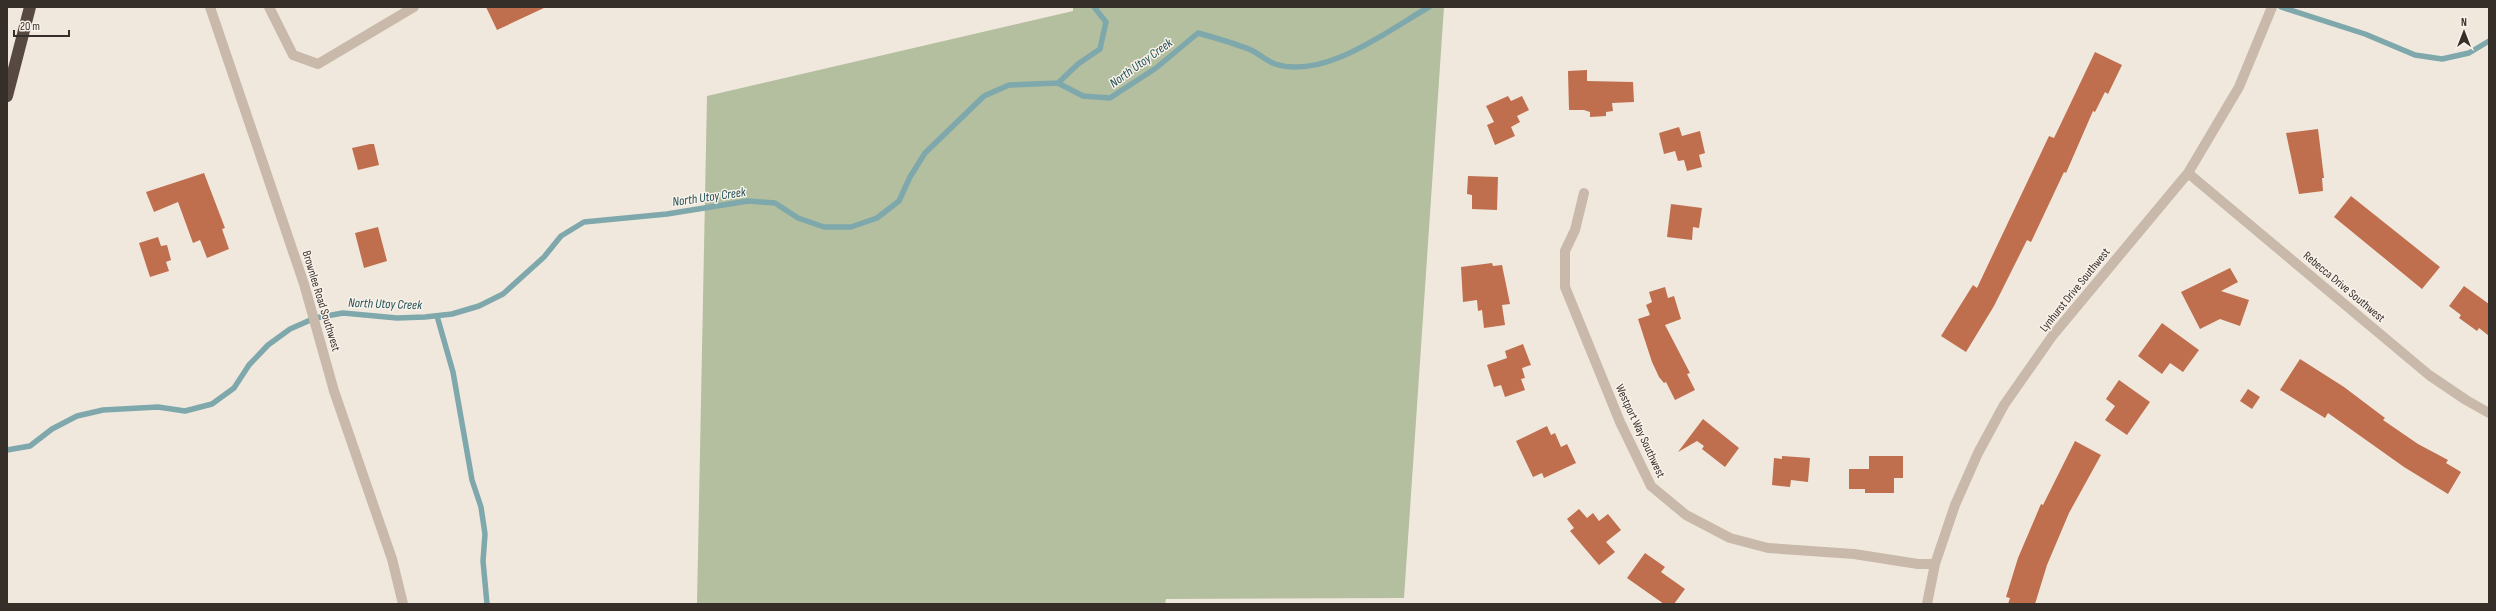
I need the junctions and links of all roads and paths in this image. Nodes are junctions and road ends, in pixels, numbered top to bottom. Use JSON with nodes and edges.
{"nodes":[{"id":1,"x":30,"y":7,"type":"edge"},
{"id":2,"x":210,"y":7,"type":"edge"},
{"id":3,"x":269,"y":7,"type":"edge"},
{"id":4,"x":414,"y":7,"type":"edge"},
{"id":5,"x":2272,"y":7,"type":"edge"},
{"id":6,"x":7,"y":96,"type":"edge"},
{"id":7,"x":2188,"y":173,"type":"junction"},
{"id":8,"x":1584,"y":193,"type":"dead end"},
{"id":9,"x":2489,"y":413,"type":"edge"},
{"id":10,"x":1934,"y":564,"type":"junction"},
{"id":11,"x":403,"y":604,"type":"edge"},
{"id":12,"x":1927,"y":604,"type":"edge"}],
"edges":[{"from":1,"to":6,"type":"highway"},
{"from":2,"to":11,"type":"street","name":"Brownlee Road Southwest"},
{"from":3,"to":4,"type":"street"},
{"from":5,"to":7,"type":"street","name":"Lynhurst Drive Southwest"},
{"from":7,"to":9,"type":"street","name":"Rebecca Drive Southwest"},
{"from":7,"to":10,"type":"street","name":"Lynhurst Drive Southwest"},
{"from":8,"to":10,"type":"street","name":"Westport Way Southwest"},
{"from":10,"to":12,"type":"street","name":"Lynhurst Drive Southwest"}]}
